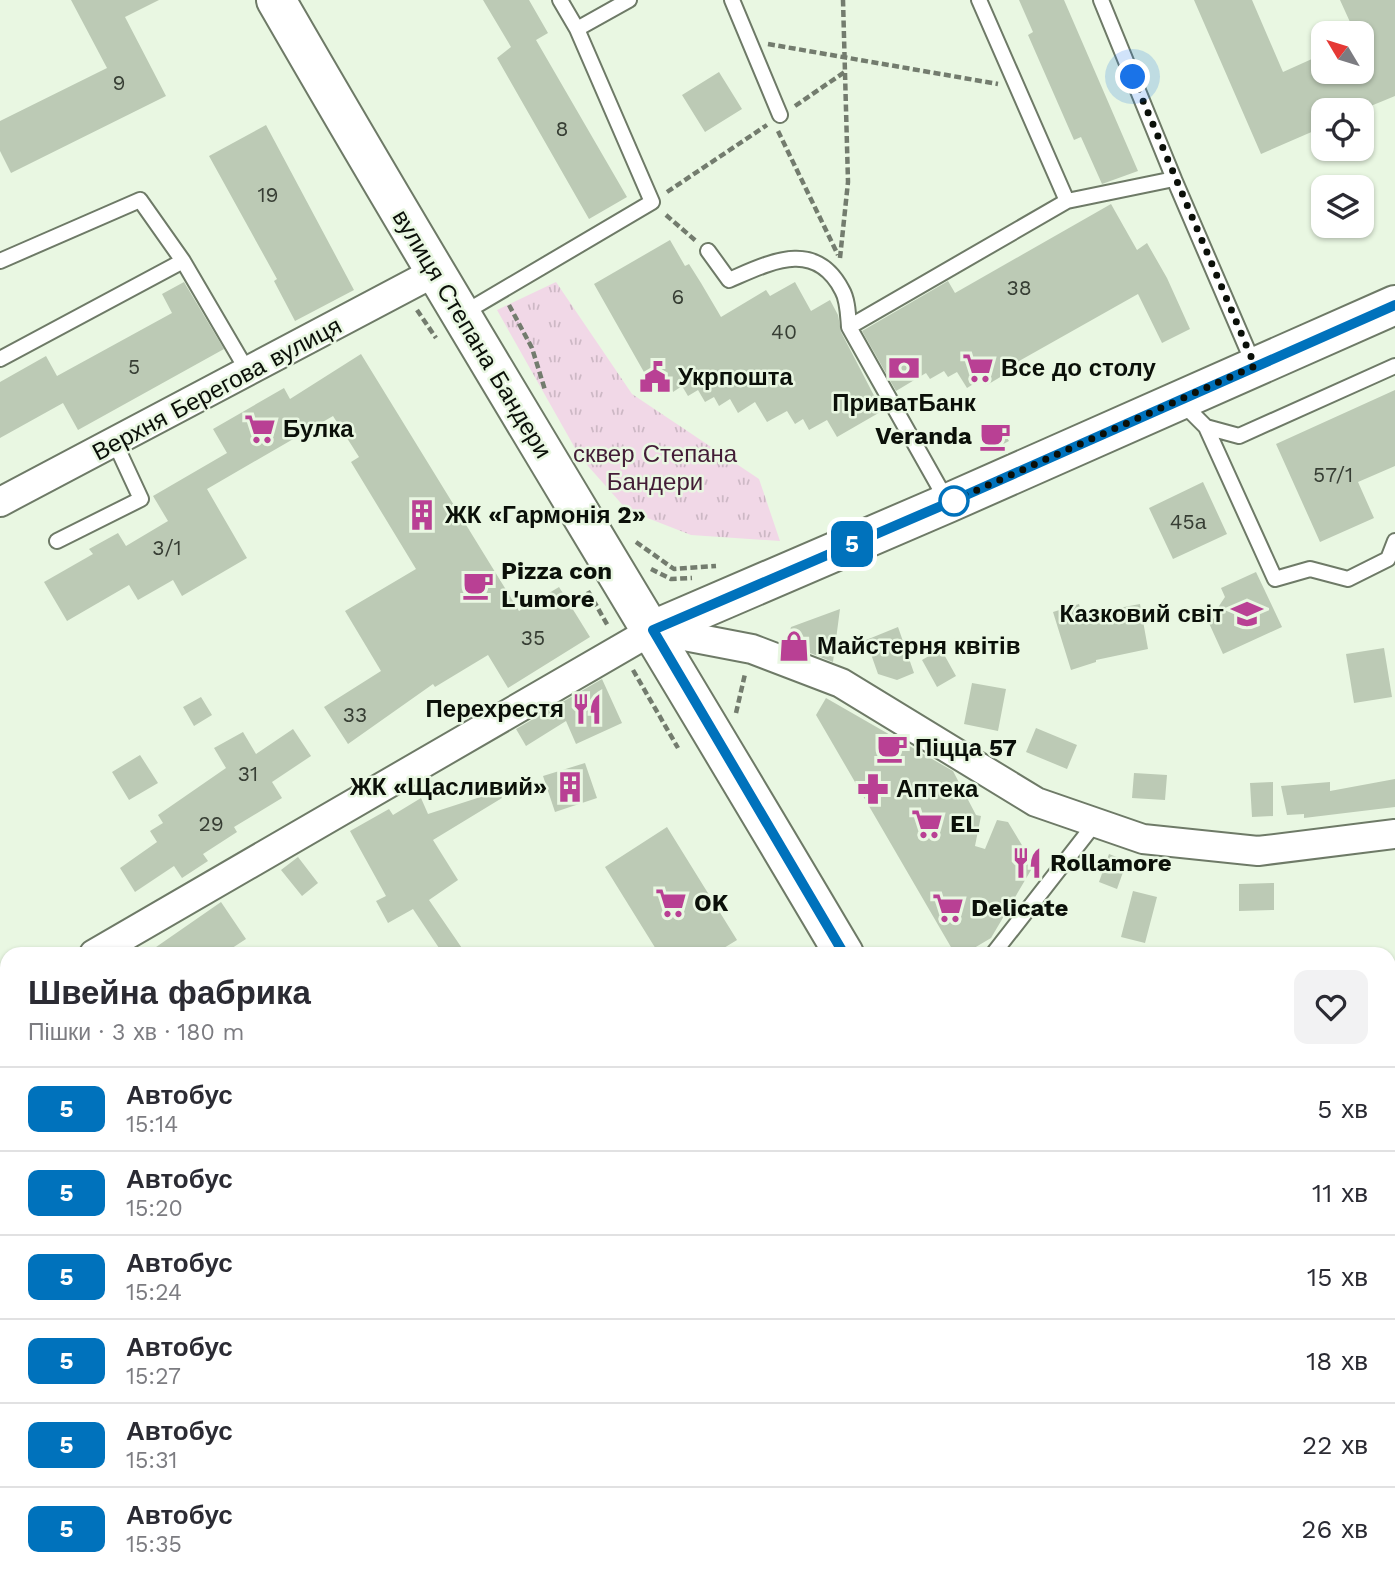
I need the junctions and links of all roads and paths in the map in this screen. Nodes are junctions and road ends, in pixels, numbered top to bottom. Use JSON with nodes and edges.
{"nodes":[{"id":1,"x":276,"y":0,"type":"edge"},
{"id":2,"x":560,"y":0,"type":"edge"},
{"id":3,"x":629,"y":0,"type":"edge"},
{"id":4,"x":732,"y":0,"type":"edge"},
{"id":5,"x":843,"y":0,"type":"edge"},
{"id":6,"x":979,"y":0,"type":"edge"},
{"id":7,"x":1101,"y":0,"type":"edge"},
{"id":8,"x":577,"y":29,"type":"junction"},
{"id":9,"x":750,"y":40,"type":"junction"},
{"id":10,"x":846,"y":57,"type":"junction"},
{"id":11,"x":846,"y":71,"type":"junction"},
{"id":12,"x":1017,"y":88,"type":"junction"},
{"id":13,"x":780,"y":115,"type":"joint"},
{"id":14,"x":1174,"y":179,"type":"junction"},
{"id":15,"x":1066,"y":201,"type":"junction"},
{"id":16,"x":652,"y":202,"type":"junction"},
{"id":17,"x":708,"y":251,"type":"joint"},
{"id":18,"x":840,"y":258,"type":"junction"},
{"id":19,"x":0,"y":261,"type":"edge"},
{"id":20,"x":183,"y":261,"type":"junction"},
{"id":21,"x":433,"y":273,"type":"junction"},
{"id":22,"x":838,"y":283,"type":"junction"},
{"id":23,"x":502,"y":292,"type":"junction"},
{"id":24,"x":1395,"y":305,"type":"edge"},
{"id":25,"x":460,"y":316,"type":"junction"},
{"id":26,"x":849,"y":327,"type":"junction"},
{"id":27,"x":0,"y":359,"type":"edge"},
{"id":28,"x":1255,"y":366,"type":"junction"},
{"id":29,"x":1395,"y":366,"type":"edge"},
{"id":30,"x":248,"y":372,"type":"junction"},
{"id":31,"x":548,"y":400,"type":"dead end"},
{"id":32,"x":1179,"y":400,"type":"junction"},
{"id":33,"x":1206,"y":427,"type":"junction"},
{"id":34,"x":115,"y":443,"type":"junction"},
{"id":35,"x":0,"y":502,"type":"edge"},
{"id":36,"x":948,"y":503,"type":"junction"},
{"id":37,"x":627,"y":533,"type":"dead end"},
{"id":38,"x":57,"y":541,"type":"dead end"},
{"id":39,"x":1395,"y":541,"type":"edge"},
{"id":40,"x":642,"y":563,"type":"dead end"},
{"id":41,"x":720,"y":566,"type":"dead end"},
{"id":42,"x":705,"y":578,"type":"dead end"},
{"id":43,"x":653,"y":630,"type":"junction"},
{"id":44,"x":752,"y":649,"type":"junction"},
{"id":45,"x":735,"y":716,"type":"dead end"},
{"id":46,"x":1096,"y":822,"type":"junction"},
{"id":47,"x":1395,"y":834,"type":"edge"},
{"id":48,"x":106,"y":947,"type":"edge"},
{"id":49,"x":840,"y":947,"type":"edge"},
{"id":50,"x":998,"y":947,"type":"edge"}],
"edges":[{"from":1,"to":21,"type":"main road","name":"вулиця Степана Бандери"},
{"from":2,"to":8,"type":"lane"},
{"from":3,"to":8,"type":"lane"},
{"from":4,"to":9,"type":"lane"},
{"from":5,"to":10,"type":"path"},
{"from":6,"to":12,"type":"lane"},
{"from":7,"to":14,"type":"lane"},
{"from":8,"to":16,"type":"lane"},
{"from":9,"to":10,"type":"path"},
{"from":9,"to":13,"type":"lane"},
{"from":10,"to":11,"type":"path"},
{"from":10,"to":12,"type":"path"},
{"from":11,"to":13,"type":"path"},
{"from":11,"to":18,"type":"path"},
{"from":12,"to":15,"type":"lane"},
{"from":14,"to":15,"type":"lane"},
{"from":14,"to":28,"type":"lane"},
{"from":15,"to":26,"type":"lane"},
{"from":16,"to":17,"type":"path"},
{"from":16,"to":18,"type":"path"},
{"from":16,"to":23,"type":"lane"},
{"from":17,"to":22,"type":"lane"},
{"from":18,"to":22,"type":"path"},
{"from":19,"to":20,"type":"lane"},
{"from":20,"to":27,"type":"lane"},
{"from":20,"to":30,"type":"lane"},
{"from":21,"to":25,"type":"main road","name":"вулиця Степана Бандери"},
{"from":21,"to":30,"type":"street","name":"Верхня Берегова вулиця"},
{"from":22,"to":26,"type":"lane"},
{"from":23,"to":25,"type":"lane"},
{"from":23,"to":31,"type":"path"},
{"from":24,"to":28,"type":"main road"},
{"from":25,"to":43,"type":"main road","name":"вулиця Степана Бандери"},
{"from":26,"to":36,"type":"lane"},
{"from":28,"to":32,"type":"main road"},
{"from":29,"to":33,"type":"lane"},
{"from":30,"to":34,"type":"street","name":"Верхня Берегова вулиця"},
{"from":32,"to":33,"type":"lane"},
{"from":32,"to":36,"type":"main road"},
{"from":33,"to":39,"type":"lane"},
{"from":34,"to":35,"type":"street","name":"Верхня Берегова вулиця"},
{"from":34,"to":38,"type":"lane"},
{"from":36,"to":43,"type":"main road"},
{"from":37,"to":41,"type":"path"},
{"from":40,"to":42,"type":"path"},
{"from":43,"to":44,"type":"street"},
{"from":43,"to":48,"type":"street"},
{"from":43,"to":49,"type":"main road","name":"вулиця Степана Бандери"},
{"from":44,"to":45,"type":"path"},
{"from":44,"to":46,"type":"street"},
{"from":46,"to":47,"type":"street"},
{"from":46,"to":50,"type":"lane"}]}
